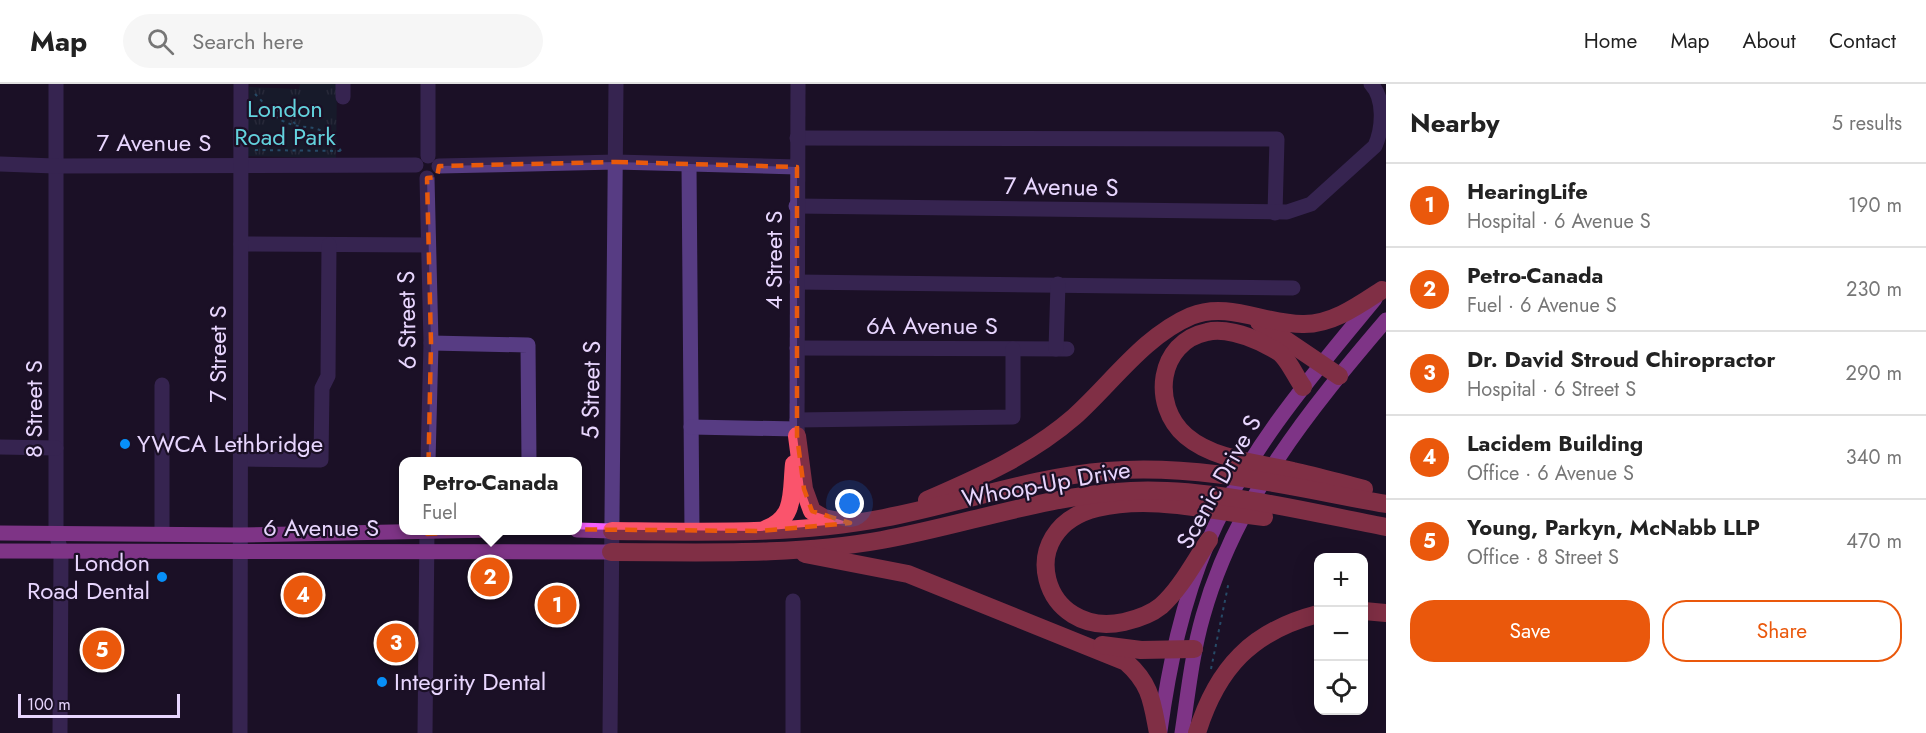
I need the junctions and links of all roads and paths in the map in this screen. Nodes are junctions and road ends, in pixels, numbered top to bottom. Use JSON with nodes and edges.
{"nodes":[{"id":1,"x":56,"y":84,"type":"edge"},
{"id":2,"x":428,"y":84,"type":"edge"},
{"id":3,"x":616,"y":84,"type":"edge"},
{"id":4,"x":798,"y":84,"type":"edge"},
{"id":5,"x":1371,"y":84,"type":"edge"},
{"id":6,"x":245,"y":89,"type":"edge"},
{"id":7,"x":253,"y":105,"type":"dead end"},
{"id":8,"x":269,"y":109,"type":"junction"},
{"id":9,"x":295,"y":124,"type":"junction"},
{"id":10,"x":796,"y":138,"type":"junction"},
{"id":11,"x":252,"y":150,"type":"dead end"},
{"id":12,"x":341,"y":158,"type":"junction"},
{"id":13,"x":427,"y":162,"type":"junction"},
{"id":14,"x":616,"y":162,"type":"junction"},
{"id":15,"x":0,"y":164,"type":"edge"},
{"id":16,"x":241,"y":165,"type":"junction"},
{"id":17,"x":689,"y":165,"type":"junction"},
{"id":18,"x":55,"y":166,"type":"junction"},
{"id":19,"x":797,"y":168,"type":"junction"},
{"id":20,"x":796,"y":206,"type":"junction"},
{"id":21,"x":1275,"y":213,"type":"junction"},
{"id":22,"x":241,"y":244,"type":"junction"},
{"id":23,"x":328,"y":245,"type":"junction"},
{"id":24,"x":428,"y":245,"type":"junction"},
{"id":25,"x":797,"y":282,"type":"junction"},
{"id":26,"x":1058,"y":284,"type":"junction"},
{"id":27,"x":1384,"y":287,"type":"edge"},
{"id":28,"x":1293,"y":288,"type":"dead end"},
{"id":29,"x":1247,"y":314,"type":"junction"},
{"id":30,"x":1386,"y":320,"type":"edge"},
{"id":31,"x":431,"y":343,"type":"junction"},
{"id":32,"x":797,"y":348,"type":"junction"},
{"id":33,"x":1013,"y":349,"type":"junction"},
{"id":34,"x":1322,"y":363,"type":"junction"},
{"id":35,"x":1339,"y":376,"type":"junction"},
{"id":36,"x":162,"y":385,"type":"dead end"},
{"id":37,"x":1303,"y":387,"type":"junction"},
{"id":38,"x":691,"y":428,"type":"junction"},
{"id":39,"x":797,"y":428,"type":"junction"},
{"id":40,"x":0,"y":447,"type":"edge"},
{"id":41,"x":56,"y":448,"type":"junction"},
{"id":42,"x":428,"y":457,"type":"edge"},
{"id":43,"x":529,"y":457,"type":"edge"},
{"id":44,"x":241,"y":459,"type":"junction"},
{"id":45,"x":1386,"y":495,"type":"edge"},
{"id":46,"x":1386,"y":504,"type":"edge"},
{"id":47,"x":886,"y":518,"type":"junction"},
{"id":48,"x":850,"y":523,"type":"junction"},
{"id":49,"x":1386,"y":527,"type":"edge"},
{"id":50,"x":582,"y":530,"type":"edge"},
{"id":51,"x":612,"y":531,"type":"junction"},
{"id":52,"x":760,"y":531,"type":"junction"},
{"id":53,"x":692,"y":532,"type":"junction"},
{"id":54,"x":0,"y":533,"type":"edge"},
{"id":55,"x":399,"y":533,"type":"edge"},
{"id":56,"x":56,"y":534,"type":"junction"},
{"id":57,"x":162,"y":534,"type":"junction"},
{"id":58,"x":427,"y":535,"type":"edge"},
{"id":59,"x":240,"y":536,"type":"junction"},
{"id":60,"x":1209,"y":540,"type":"junction"},
{"id":61,"x":785,"y":550,"type":"junction"},
{"id":62,"x":0,"y":551,"type":"edge"},
{"id":63,"x":61,"y":551,"type":"junction"},
{"id":64,"x":427,"y":552,"type":"junction"},
{"id":65,"x":611,"y":552,"type":"junction"},
{"id":66,"x":240,"y":553,"type":"junction"},
{"id":67,"x":1229,"y":578,"type":"dead end"},
{"id":68,"x":793,"y":601,"type":"dead end"},
{"id":69,"x":1368,"y":611,"type":"edge"},
{"id":70,"x":1386,"y":613,"type":"edge"},
{"id":71,"x":1314,"y":615,"type":"edge"},
{"id":72,"x":1071,"y":641,"type":"junction"},
{"id":73,"x":1194,"y":650,"type":"junction"},
{"id":74,"x":1173,"y":651,"type":"junction"},
{"id":75,"x":1217,"y":682,"type":"junction"},
{"id":76,"x":60,"y":733,"type":"edge"},
{"id":77,"x":240,"y":733,"type":"edge"},
{"id":78,"x":425,"y":733,"type":"edge"},
{"id":79,"x":610,"y":733,"type":"edge"},
{"id":80,"x":793,"y":733,"type":"edge"},
{"id":81,"x":1159,"y":733,"type":"edge"},
{"id":82,"x":1182,"y":733,"type":"edge"},
{"id":83,"x":1197,"y":733,"type":"edge"}],
"edges":[{"from":1,"to":18,"type":"street","name":"8 Street S"},
{"from":2,"to":13,"type":"street"},
{"from":3,"to":14,"type":"street","name":"5 Street S"},
{"from":4,"to":10,"type":"street","name":"4 Street S"},
{"from":5,"to":21,"type":"street","name":"7 Avenue S"},
{"from":6,"to":7,"type":"path"},
{"from":6,"to":8,"type":"path"},
{"from":6,"to":16,"type":"street","name":"7 Street S"},
{"from":8,"to":9,"type":"path"},
{"from":8,"to":9,"type":"path"},
{"from":9,"to":12,"type":"path"},
{"from":10,"to":19,"type":"street","name":"4 Street S"},
{"from":10,"to":21,"type":"street"},
{"from":11,"to":12,"type":"path"},
{"from":12,"to":13,"type":"street","name":"7 Avenue S"},
{"from":12,"to":16,"type":"street","name":"7 Avenue S"},
{"from":13,"to":14,"type":"street","name":"7 Avenue S"},
{"from":13,"to":24,"type":"street","name":"6 Street S"},
{"from":14,"to":17,"type":"street","name":"7 Avenue S"},
{"from":14,"to":51,"type":"street","name":"5 Street S"},
{"from":15,"to":18,"type":"street","name":"7 Avenue S"},
{"from":16,"to":18,"type":"street","name":"7 Avenue S"},
{"from":16,"to":22,"type":"street","name":"7 Street S"},
{"from":17,"to":19,"type":"street","name":"7 Avenue S"},
{"from":17,"to":38,"type":"street"},
{"from":18,"to":41,"type":"street","name":"8 Street S"},
{"from":19,"to":20,"type":"street","name":"4 Street S"},
{"from":20,"to":21,"type":"street","name":"7 Avenue S"},
{"from":20,"to":25,"type":"street","name":"4 Street S"},
{"from":22,"to":23,"type":"street"},
{"from":22,"to":44,"type":"street","name":"7 Street S"},
{"from":23,"to":24,"type":"street"},
{"from":23,"to":44,"type":"street"},
{"from":24,"to":31,"type":"street","name":"6 Street S"},
{"from":25,"to":26,"type":"street"},
{"from":25,"to":32,"type":"street","name":"4 Street S"},
{"from":26,"to":28,"type":"street"},
{"from":26,"to":33,"type":"street","name":"6A Avenue S"},
{"from":27,"to":29,"type":"highway"},
{"from":27,"to":34,"type":"main road","name":"Scenic Drive S"},
{"from":29,"to":34,"type":"highway"},
{"from":29,"to":47,"type":"highway"},
{"from":30,"to":35,"type":"main road","name":"Scenic Drive S"},
{"from":31,"to":42,"type":"street","name":"6 Street S"},
{"from":31,"to":43,"type":"street"},
{"from":32,"to":33,"type":"street","name":"6A Avenue S"},
{"from":32,"to":39,"type":"street","name":"4 Street S"},
{"from":33,"to":39,"type":"street"},
{"from":34,"to":35,"type":"highway"},
{"from":34,"to":37,"type":"main road","name":"Scenic Drive S"},
{"from":35,"to":73,"type":"main road","name":"Scenic Drive S"},
{"from":36,"to":57,"type":"street"},
{"from":37,"to":45,"type":"highway"},
{"from":37,"to":60,"type":"main road","name":"Scenic Drive S"},
{"from":38,"to":39,"type":"street"},
{"from":38,"to":53,"type":"street"},
{"from":39,"to":48,"type":"highway"},
{"from":39,"to":52,"type":"highway"},
{"from":40,"to":41,"type":"street"},
{"from":41,"to":56,"type":"street","name":"8 Street S"},
{"from":44,"to":59,"type":"street","name":"7 Street S"},
{"from":46,"to":47,"type":"highway","name":"Whoop-Up Drive"},
{"from":47,"to":48,"type":"highway","name":"Whoop-Up Drive"},
{"from":48,"to":52,"type":"highway"},
{"from":49,"to":60,"type":"highway"},
{"from":49,"to":61,"type":"highway","name":"Whoop-Up Drive"},
{"from":50,"to":51,"type":"main road"},
{"from":51,"to":53,"type":"highway"},
{"from":51,"to":65,"type":"street","name":"5 Street S"},
{"from":52,"to":53,"type":"highway"},
{"from":54,"to":56,"type":"main road","name":"6 Avenue S"},
{"from":55,"to":59,"type":"main road","name":"6 Avenue S"},
{"from":56,"to":57,"type":"main road","name":"6 Avenue S"},
{"from":56,"to":63,"type":"street","name":"8 Street S"},
{"from":57,"to":59,"type":"main road","name":"6 Avenue S"},
{"from":58,"to":64,"type":"street"},
{"from":59,"to":66,"type":"street","name":"7 Street S"},
{"from":60,"to":74,"type":"main road","name":"Scenic Drive S"},
{"from":61,"to":65,"type":"highway","name":"6 Avenue S"},
{"from":61,"to":72,"type":"highway"},
{"from":62,"to":63,"type":"main road","name":"6 Avenue S"},
{"from":63,"to":66,"type":"main road","name":"6 Avenue S"},
{"from":63,"to":76,"type":"street","name":"8 Street S"},
{"from":64,"to":65,"type":"main road","name":"6 Avenue S"},
{"from":64,"to":66,"type":"main road","name":"6 Avenue S"},
{"from":64,"to":78,"type":"street"},
{"from":65,"to":79,"type":"street","name":"5 Street S"},
{"from":66,"to":77,"type":"street","name":"7 Street S"},
{"from":67,"to":75,"type":"path"},
{"from":68,"to":80,"type":"street"},
{"from":69,"to":70,"type":"highway"},
{"from":71,"to":75,"type":"highway"},
{"from":72,"to":74,"type":"highway"},
{"from":72,"to":81,"type":"highway"},
{"from":73,"to":74,"type":"highway"},
{"from":73,"to":82,"type":"main road","name":"Scenic Drive S"},
{"from":74,"to":81,"type":"main road","name":"Scenic Drive S"},
{"from":75,"to":83,"type":"highway"}]}
